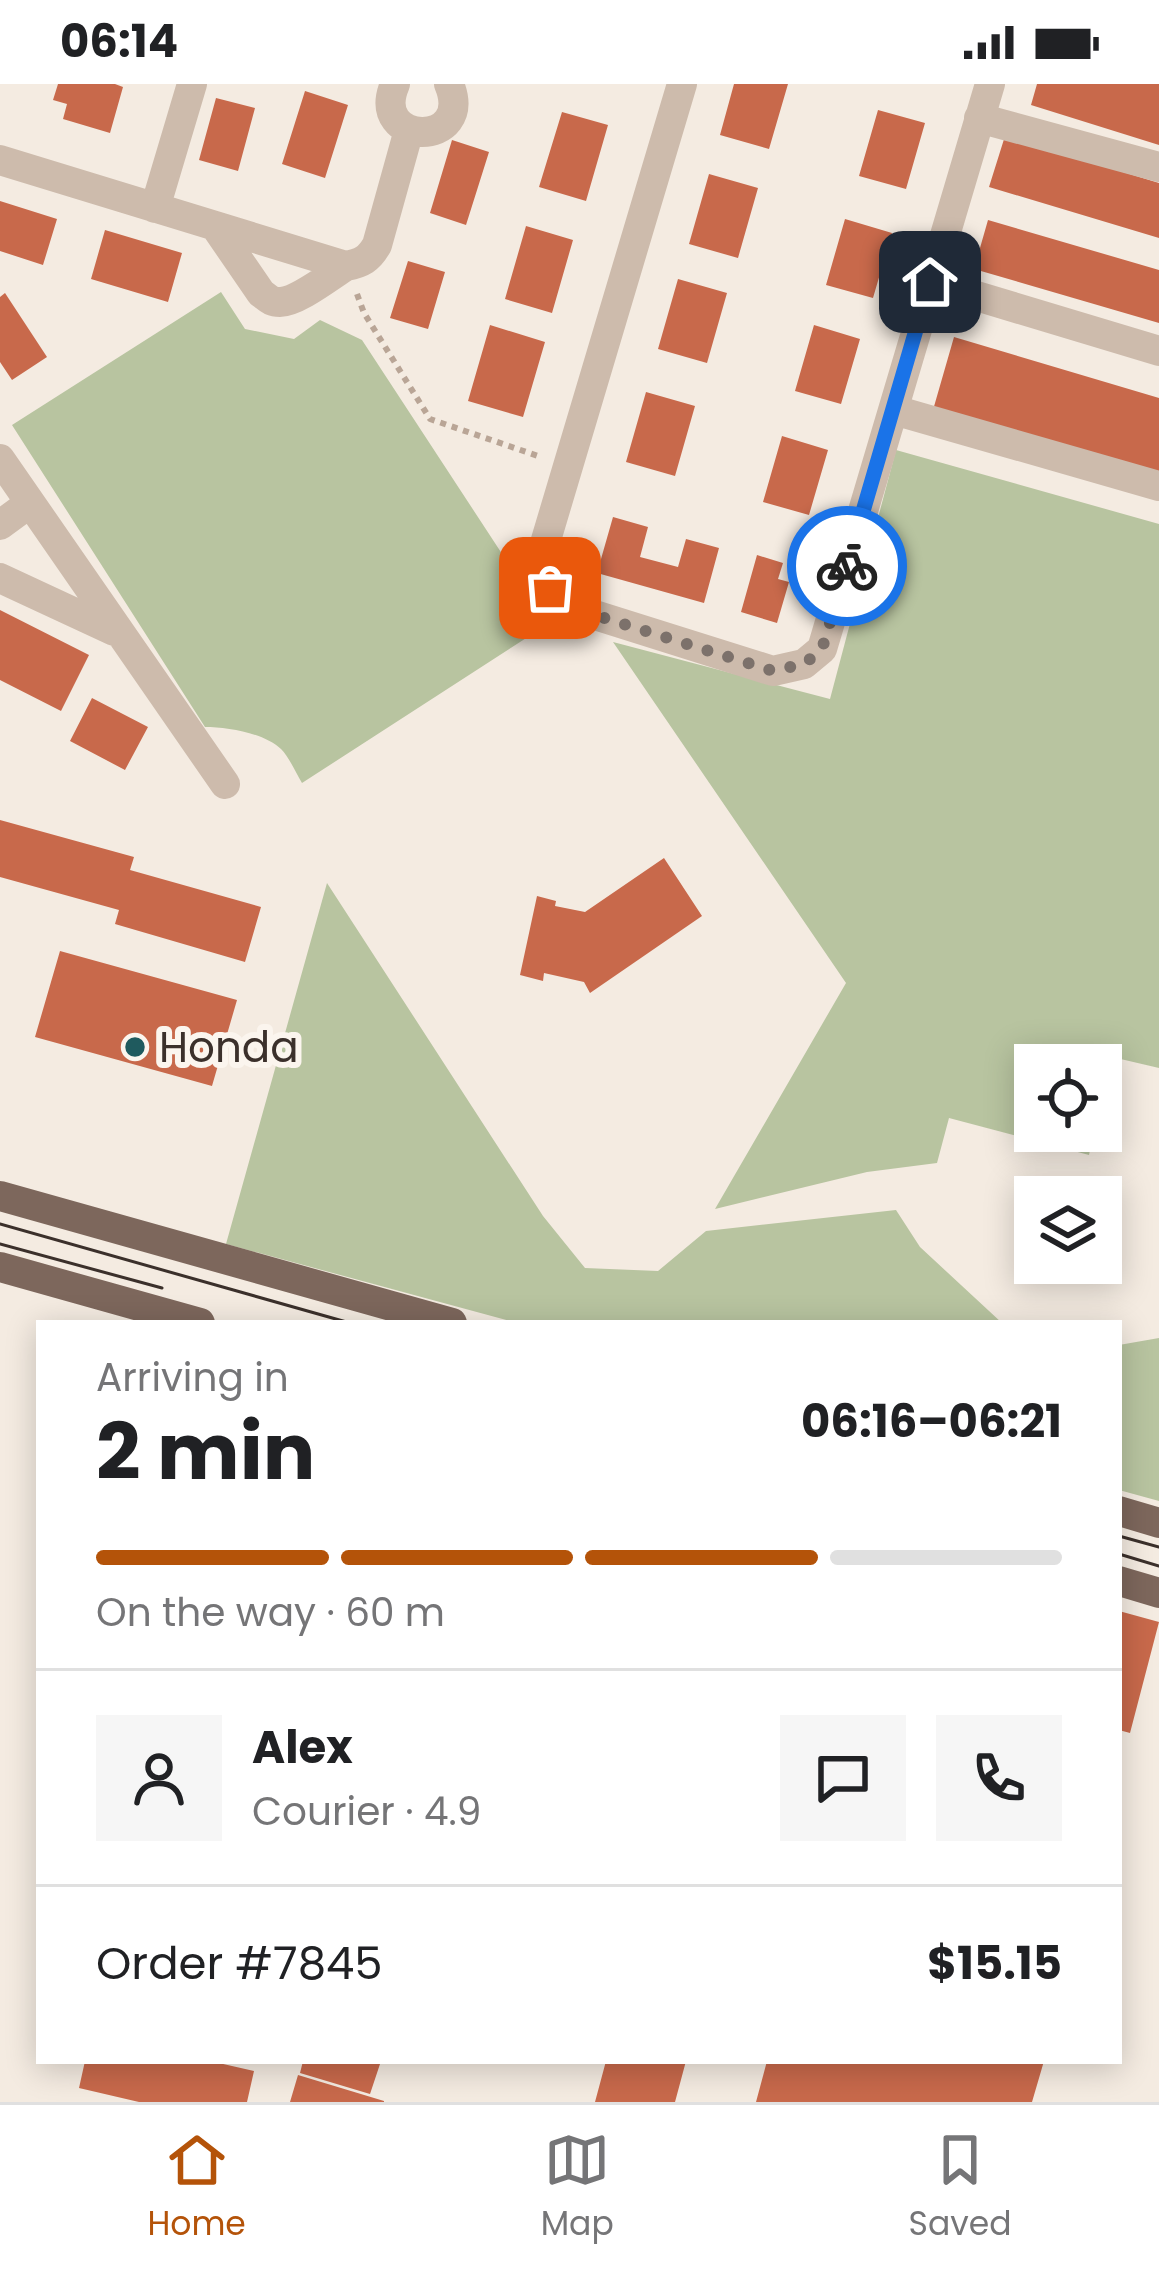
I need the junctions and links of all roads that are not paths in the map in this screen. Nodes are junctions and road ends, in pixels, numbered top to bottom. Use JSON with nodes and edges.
{"nodes":[{"id":1,"x":192,"y":84,"type":"edge"},
{"id":2,"x":395,"y":84,"type":"edge"},
{"id":3,"x":449,"y":84,"type":"edge"},
{"id":4,"x":682,"y":84,"type":"edge"},
{"id":5,"x":990,"y":84,"type":"edge"},
{"id":6,"x":979,"y":118,"type":"junction"},
{"id":7,"x":409,"y":130,"type":"junction"},
{"id":8,"x":0,"y":160,"type":"edge"},
{"id":9,"x":1159,"y":167,"type":"edge"},
{"id":10,"x":155,"y":208,"type":"junction"},
{"id":11,"x":215,"y":226,"type":"junction"},
{"id":12,"x":346,"y":266,"type":"junction"},
{"id":13,"x":930,"y":282,"type":"junction"},
{"id":14,"x":1159,"y":350,"type":"edge"},
{"id":15,"x":894,"y":410,"type":"junction"},
{"id":16,"x":0,"y":459,"type":"edge"},
{"id":17,"x":1159,"y":486,"type":"edge"},
{"id":18,"x":30,"y":503,"type":"junction"},
{"id":19,"x":0,"y":525,"type":"edge"},
{"id":20,"x":0,"y":578,"type":"edge"},
{"id":21,"x":118,"y":633,"type":"junction"},
{"id":22,"x":225,"y":784,"type":"dead end"},
{"id":23,"x":0,"y":1196,"type":"edge"},
{"id":24,"x":0,"y":1267,"type":"edge"},
{"id":25,"x":189,"y":1320,"type":"edge"},
{"id":26,"x":441,"y":1320,"type":"edge"},
{"id":27,"x":1122,"y":1512,"type":"edge"},
{"id":28,"x":1159,"y":1523,"type":"edge"},
{"id":29,"x":1122,"y":1582,"type":"edge"},
{"id":30,"x":1159,"y":1594,"type":"edge"}],
"edges":[{"from":1,"to":10,"type":"street"},
{"from":2,"to":7,"type":"street"},
{"from":3,"to":7,"type":"street"},
{"from":4,"to":15,"type":"street"},
{"from":5,"to":6,"type":"street"},
{"from":6,"to":9,"type":"street"},
{"from":6,"to":13,"type":"street"},
{"from":7,"to":12,"type":"street"},
{"from":8,"to":10,"type":"street"},
{"from":10,"to":11,"type":"street"},
{"from":11,"to":12,"type":"street"},
{"from":11,"to":12,"type":"street"},
{"from":13,"to":14,"type":"street"},
{"from":13,"to":15,"type":"street"},
{"from":15,"to":17,"type":"street"},
{"from":16,"to":18,"type":"street"},
{"from":18,"to":19,"type":"street"},
{"from":18,"to":21,"type":"street"},
{"from":20,"to":21,"type":"street"},
{"from":21,"to":22,"type":"street"},
{"from":23,"to":26,"type":"main road"},
{"from":24,"to":25,"type":"main road"},
{"from":27,"to":28,"type":"main road"},
{"from":29,"to":30,"type":"main road"}]}
